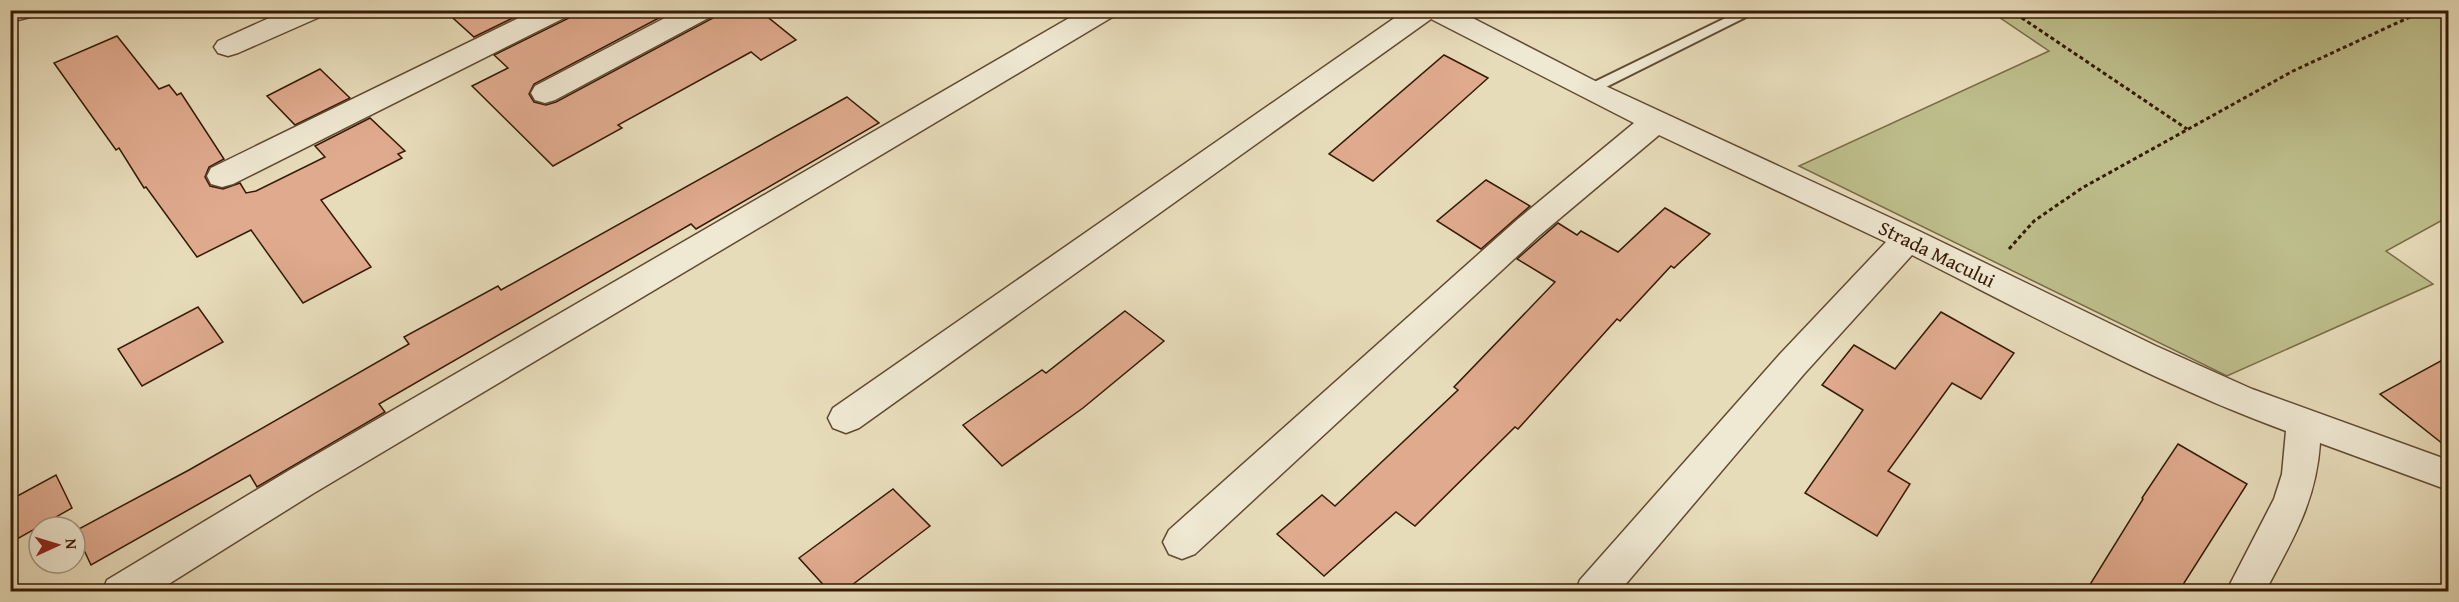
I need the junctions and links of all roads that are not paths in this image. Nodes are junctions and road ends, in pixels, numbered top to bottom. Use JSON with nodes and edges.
{"nodes":[{"id":1,"x":24,"y":10,"type":"edge"},
{"id":2,"x":312,"y":10,"type":"edge"},
{"id":3,"x":558,"y":10,"type":"edge"},
{"id":4,"x":702,"y":10,"type":"edge"},
{"id":5,"x":1104,"y":10,"type":"edge"},
{"id":6,"x":1425,"y":10,"type":"edge"},
{"id":7,"x":1435,"y":10,"type":"edge"},
{"id":8,"x":1754,"y":10,"type":"edge"},
{"id":9,"x":10,"y":14,"type":"edge"},
{"id":10,"x":228,"y":47,"type":"dead end"},
{"id":11,"x":1589,"y":90,"type":"junction"},
{"id":12,"x":544,"y":93,"type":"dead end"},
{"id":13,"x":1656,"y":121,"type":"junction"},
{"id":14,"x":222,"y":176,"type":"dead end"},
{"id":15,"x":1908,"y":239,"type":"junction"},
{"id":16,"x":846,"y":418,"type":"dead end"},
{"id":17,"x":2304,"y":424,"type":"junction"},
{"id":18,"x":2448,"y":475,"type":"edge"},
{"id":19,"x":1182,"y":542,"type":"dead end"},
{"id":20,"x":121,"y":591,"type":"edge"},
{"id":21,"x":1594,"y":591,"type":"edge"},
{"id":22,"x":2245,"y":591,"type":"edge"}],
"edges":[{"from":1,"to":9,"type":"street"},
{"from":2,"to":10,"type":"street"},
{"from":3,"to":14,"type":"street"},
{"from":4,"to":12,"type":"street"},
{"from":5,"to":20,"type":"street"},
{"from":6,"to":16,"type":"street"},
{"from":7,"to":11,"type":"street","name":"Strada Macului"},
{"from":8,"to":11,"type":"lane"},
{"from":11,"to":13,"type":"street","name":"Strada Macului"},
{"from":13,"to":15,"type":"street","name":"Strada Macului"},
{"from":13,"to":19,"type":"street"},
{"from":15,"to":17,"type":"street","name":"Strada Macului"},
{"from":15,"to":21,"type":"street"},
{"from":17,"to":18,"type":"street","name":"Strada Macului"},
{"from":17,"to":22,"type":"street"}]}
